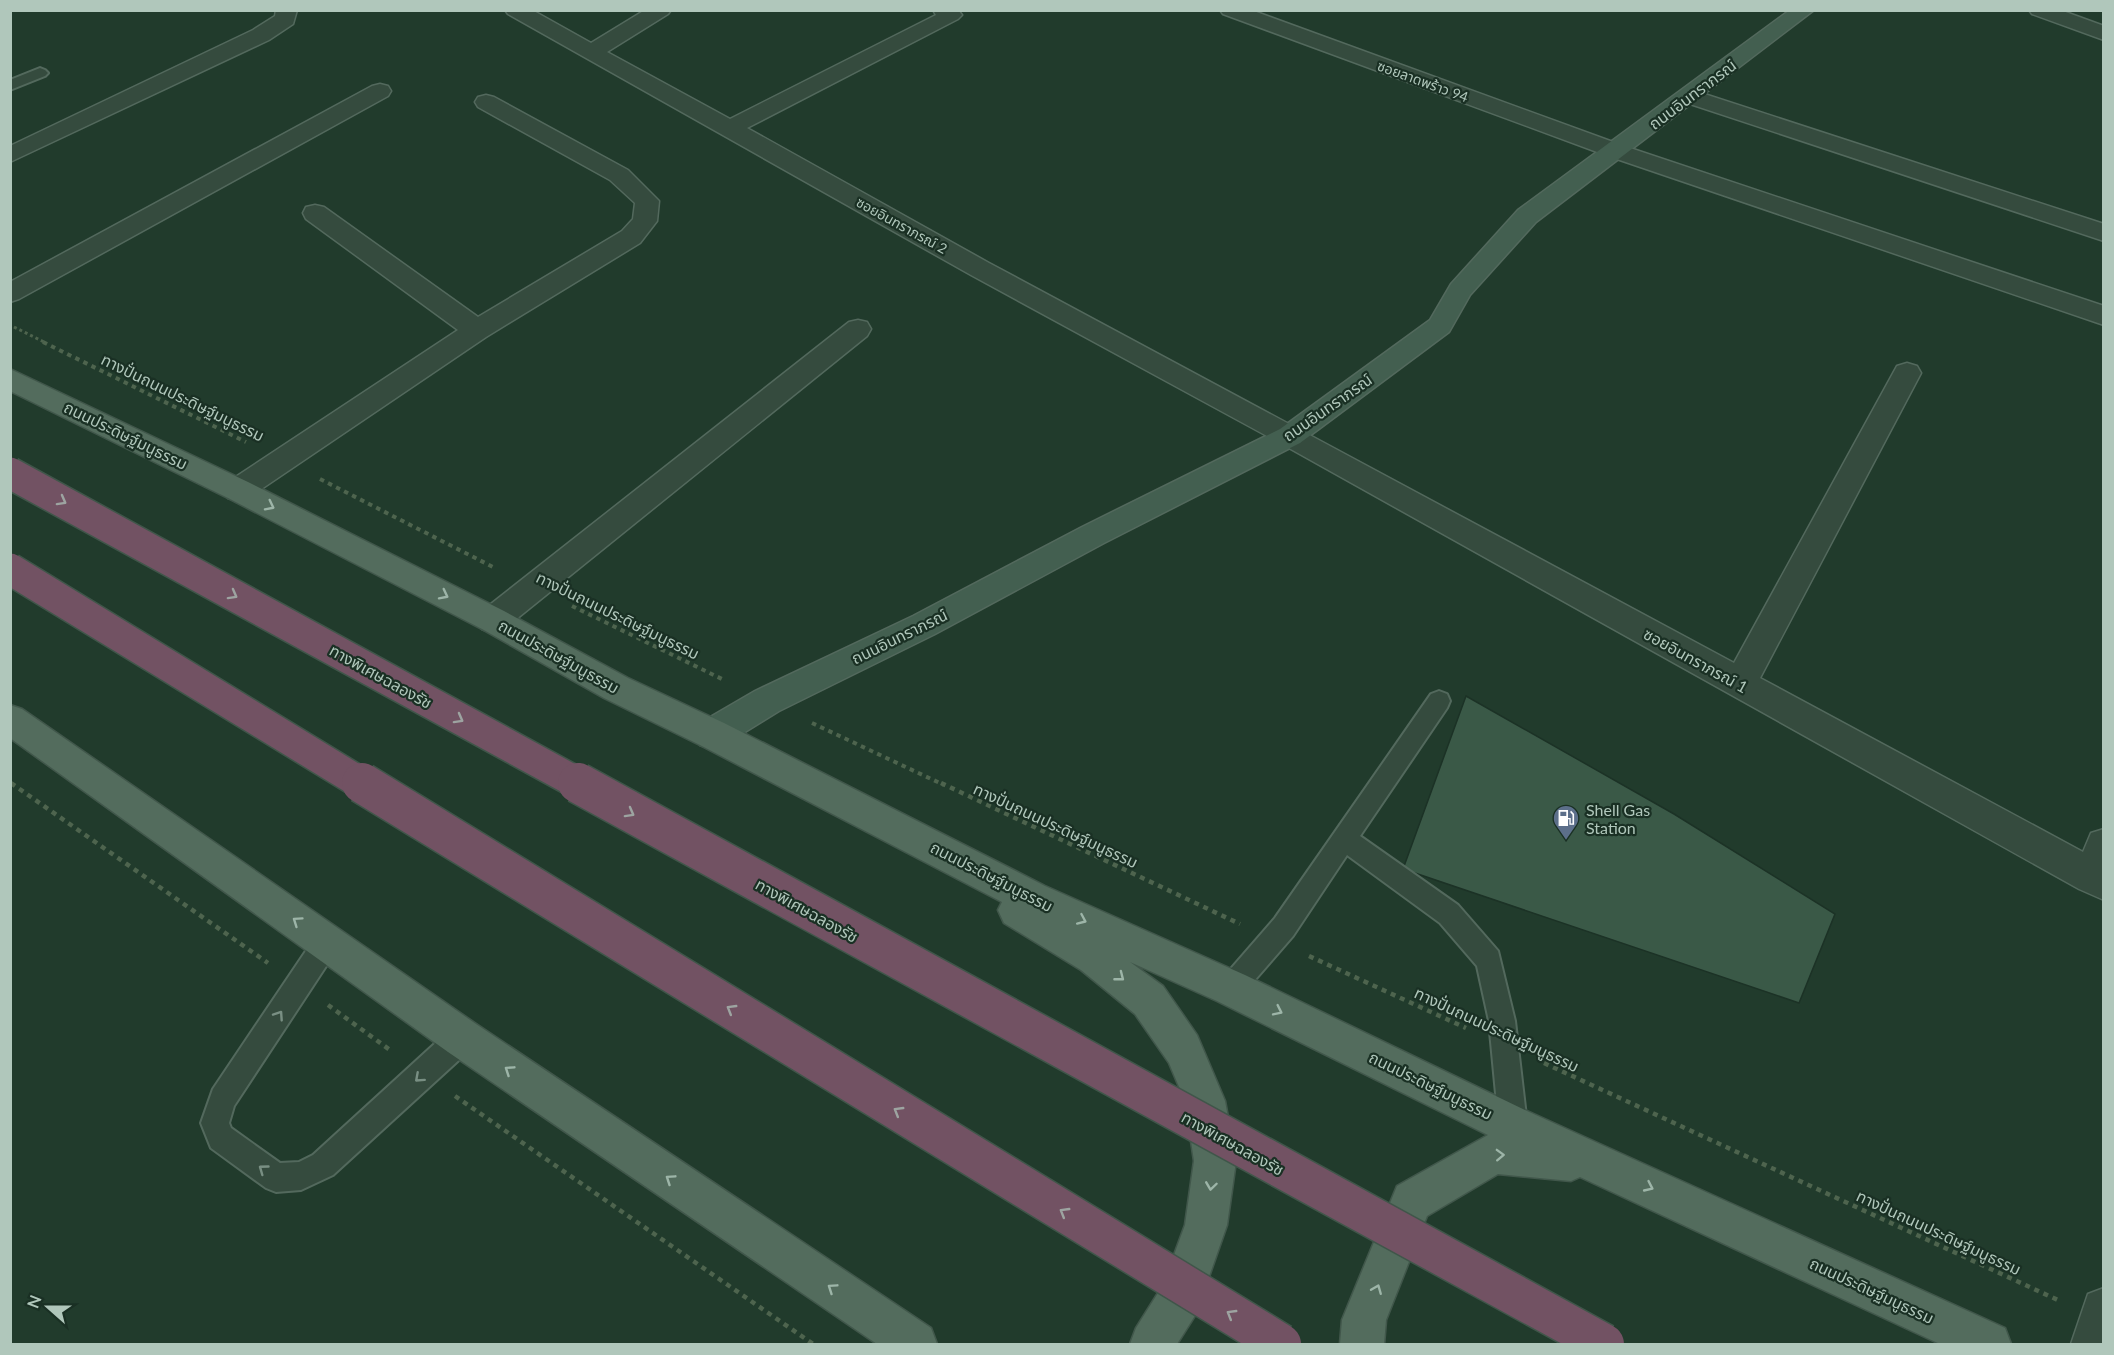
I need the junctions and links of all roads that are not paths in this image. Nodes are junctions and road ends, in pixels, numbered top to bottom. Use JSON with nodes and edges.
{"nodes":[{"id":1,"x":287,"y":10,"type":"edge"},
{"id":2,"x":515,"y":10,"type":"edge"},
{"id":3,"x":661,"y":10,"type":"edge"},
{"id":4,"x":943,"y":10,"type":"edge"},
{"id":5,"x":1230,"y":10,"type":"edge"},
{"id":6,"x":1804,"y":10,"type":"edge"},
{"id":7,"x":2039,"y":10,"type":"edge"},
{"id":8,"x":2103,"y":34,"type":"edge"},
{"id":9,"x":591,"y":52,"type":"junction"},
{"id":10,"x":40,"y":73,"type":"dead end"},
{"id":11,"x":10,"y":86,"type":"edge"},
{"id":12,"x":380,"y":91,"type":"dead end"},
{"id":13,"x":1689,"y":96,"type":"junction"},
{"id":14,"x":486,"y":102,"type":"dead end"},
{"id":15,"x":730,"y":128,"type":"junction"},
{"id":16,"x":1616,"y":151,"type":"junction"},
{"id":17,"x":10,"y":155,"type":"edge"},
{"id":18,"x":315,"y":213,"type":"dead end"},
{"id":19,"x":2103,"y":233,"type":"edge"},
{"id":20,"x":10,"y":294,"type":"edge"},
{"id":21,"x":2103,"y":316,"type":"edge"},
{"id":22,"x":858,"y":329,"type":"dead end"},
{"id":23,"x":477,"y":330,"type":"junction"},
{"id":24,"x":1907,"y":373,"type":"dead end"},
{"id":25,"x":10,"y":379,"type":"edge"},
{"id":26,"x":1290,"y":436,"type":"junction"},
{"id":27,"x":10,"y":473,"type":"edge"},
{"id":28,"x":238,"y":490,"type":"junction"},
{"id":29,"x":10,"y":569,"type":"edge"},
{"id":30,"x":494,"y":620,"type":"junction"},
{"id":31,"x":1740,"y":684,"type":"junction"},
{"id":32,"x":616,"y":688,"type":"junction"},
{"id":33,"x":1439,"y":701,"type":"dead end"},
{"id":34,"x":10,"y":719,"type":"edge"},
{"id":35,"x":712,"y":734,"type":"junction"},
{"id":36,"x":1346,"y":840,"type":"junction"},
{"id":37,"x":2100,"y":868,"type":"edge"},
{"id":38,"x":327,"y":942,"type":"junction"},
{"id":39,"x":1232,"y":988,"type":"junction"},
{"id":40,"x":462,"y":1038,"type":"junction"},
{"id":41,"x":1513,"y":1125,"type":"junction"},
{"id":42,"x":1596,"y":1163,"type":"junction"},
{"id":43,"x":898,"y":1332,"type":"edge"},
{"id":44,"x":937,"y":1344,"type":"edge"},
{"id":45,"x":1152,"y":1344,"type":"edge"},
{"id":46,"x":1281,"y":1344,"type":"edge"},
{"id":47,"x":1362,"y":1344,"type":"edge"},
{"id":48,"x":1604,"y":1344,"type":"edge"},
{"id":49,"x":1989,"y":1344,"type":"edge"}],
"edges":[{"from":1,"to":17,"type":"street"},
{"from":2,"to":9,"type":"street","name":"ซอยอินทราภรณ์ 2"},
{"from":3,"to":9,"type":"street"},
{"from":4,"to":15,"type":"street"},
{"from":5,"to":16,"type":"street","name":"ซอยลาดพร้าว 94"},
{"from":6,"to":13,"type":"street","name":"ถนนอินทราภรณ์"},
{"from":7,"to":8,"type":"street"},
{"from":9,"to":15,"type":"street","name":"ซอยอินทราภรณ์ 2"},
{"from":10,"to":11,"type":"lane"},
{"from":12,"to":20,"type":"street"},
{"from":13,"to":16,"type":"street","name":"ถนนอินทราภรณ์"},
{"from":13,"to":19,"type":"street"},
{"from":14,"to":23,"type":"street"},
{"from":15,"to":26,"type":"street","name":"ซอยอินทราภรณ์ 2"},
{"from":16,"to":21,"type":"street","name":"ซอยลาดพร้าว 94"},
{"from":16,"to":26,"type":"street","name":"ถนนอินทราภรณ์"},
{"from":18,"to":23,"type":"street"},
{"from":22,"to":30,"type":"street"},
{"from":23,"to":28,"type":"street"},
{"from":24,"to":31,"type":"street"},
{"from":25,"to":28,"type":"main road","name":"ถนนประดิษฐ์มนูธรรม"},
{"from":26,"to":31,"type":"street","name":"ซอยอินทราภรณ์ 1"},
{"from":26,"to":35,"type":"street","name":"ถนนอินทราภรณ์"},
{"from":27,"to":48,"type":"highway","name":"ทางพิเศษฉลองรัช","one_way":true,"bridge":true},
{"from":28,"to":30,"type":"main road","name":"ถนนประดิษฐ์มนูธรรม","one_way":true},
{"from":46,"to":29,"type":"highway","one_way":true,"bridge":true},
{"from":30,"to":32,"type":"main road","name":"ถนนประดิษฐ์มนูธรรม"},
{"from":31,"to":37,"type":"street","name":"ซอยอินทราภรณ์ 1"},
{"from":32,"to":35,"type":"main road","name":"ถนนประดิษฐ์มนูธรรม"},
{"from":32,"to":45,"type":"main road","one_way":true},
{"from":33,"to":36,"type":"lane"},
{"from":38,"to":34,"type":"main road","one_way":true},
{"from":35,"to":39,"type":"main road","name":"ถนนประดิษฐ์มนูธรรม","one_way":true},
{"from":36,"to":39,"type":"lane"},
{"from":36,"to":41,"type":"lane"},
{"from":38,"to":40,"type":"main road"},
{"from":40,"to":38,"type":"lane","one_way":true},
{"from":39,"to":41,"type":"main road","name":"ถนนประดิษฐ์มนูธรรม","one_way":true},
{"from":43,"to":40,"type":"main road","one_way":true},
{"from":41,"to":42,"type":"main road","name":"ถนนประดิษฐ์มนูธรรม"},
{"from":47,"to":42,"type":"main road","one_way":true},
{"from":42,"to":49,"type":"main road","name":"ถนนประดิษฐ์มนูธรรม","one_way":true},
{"from":43,"to":44,"type":"main road"}]}
